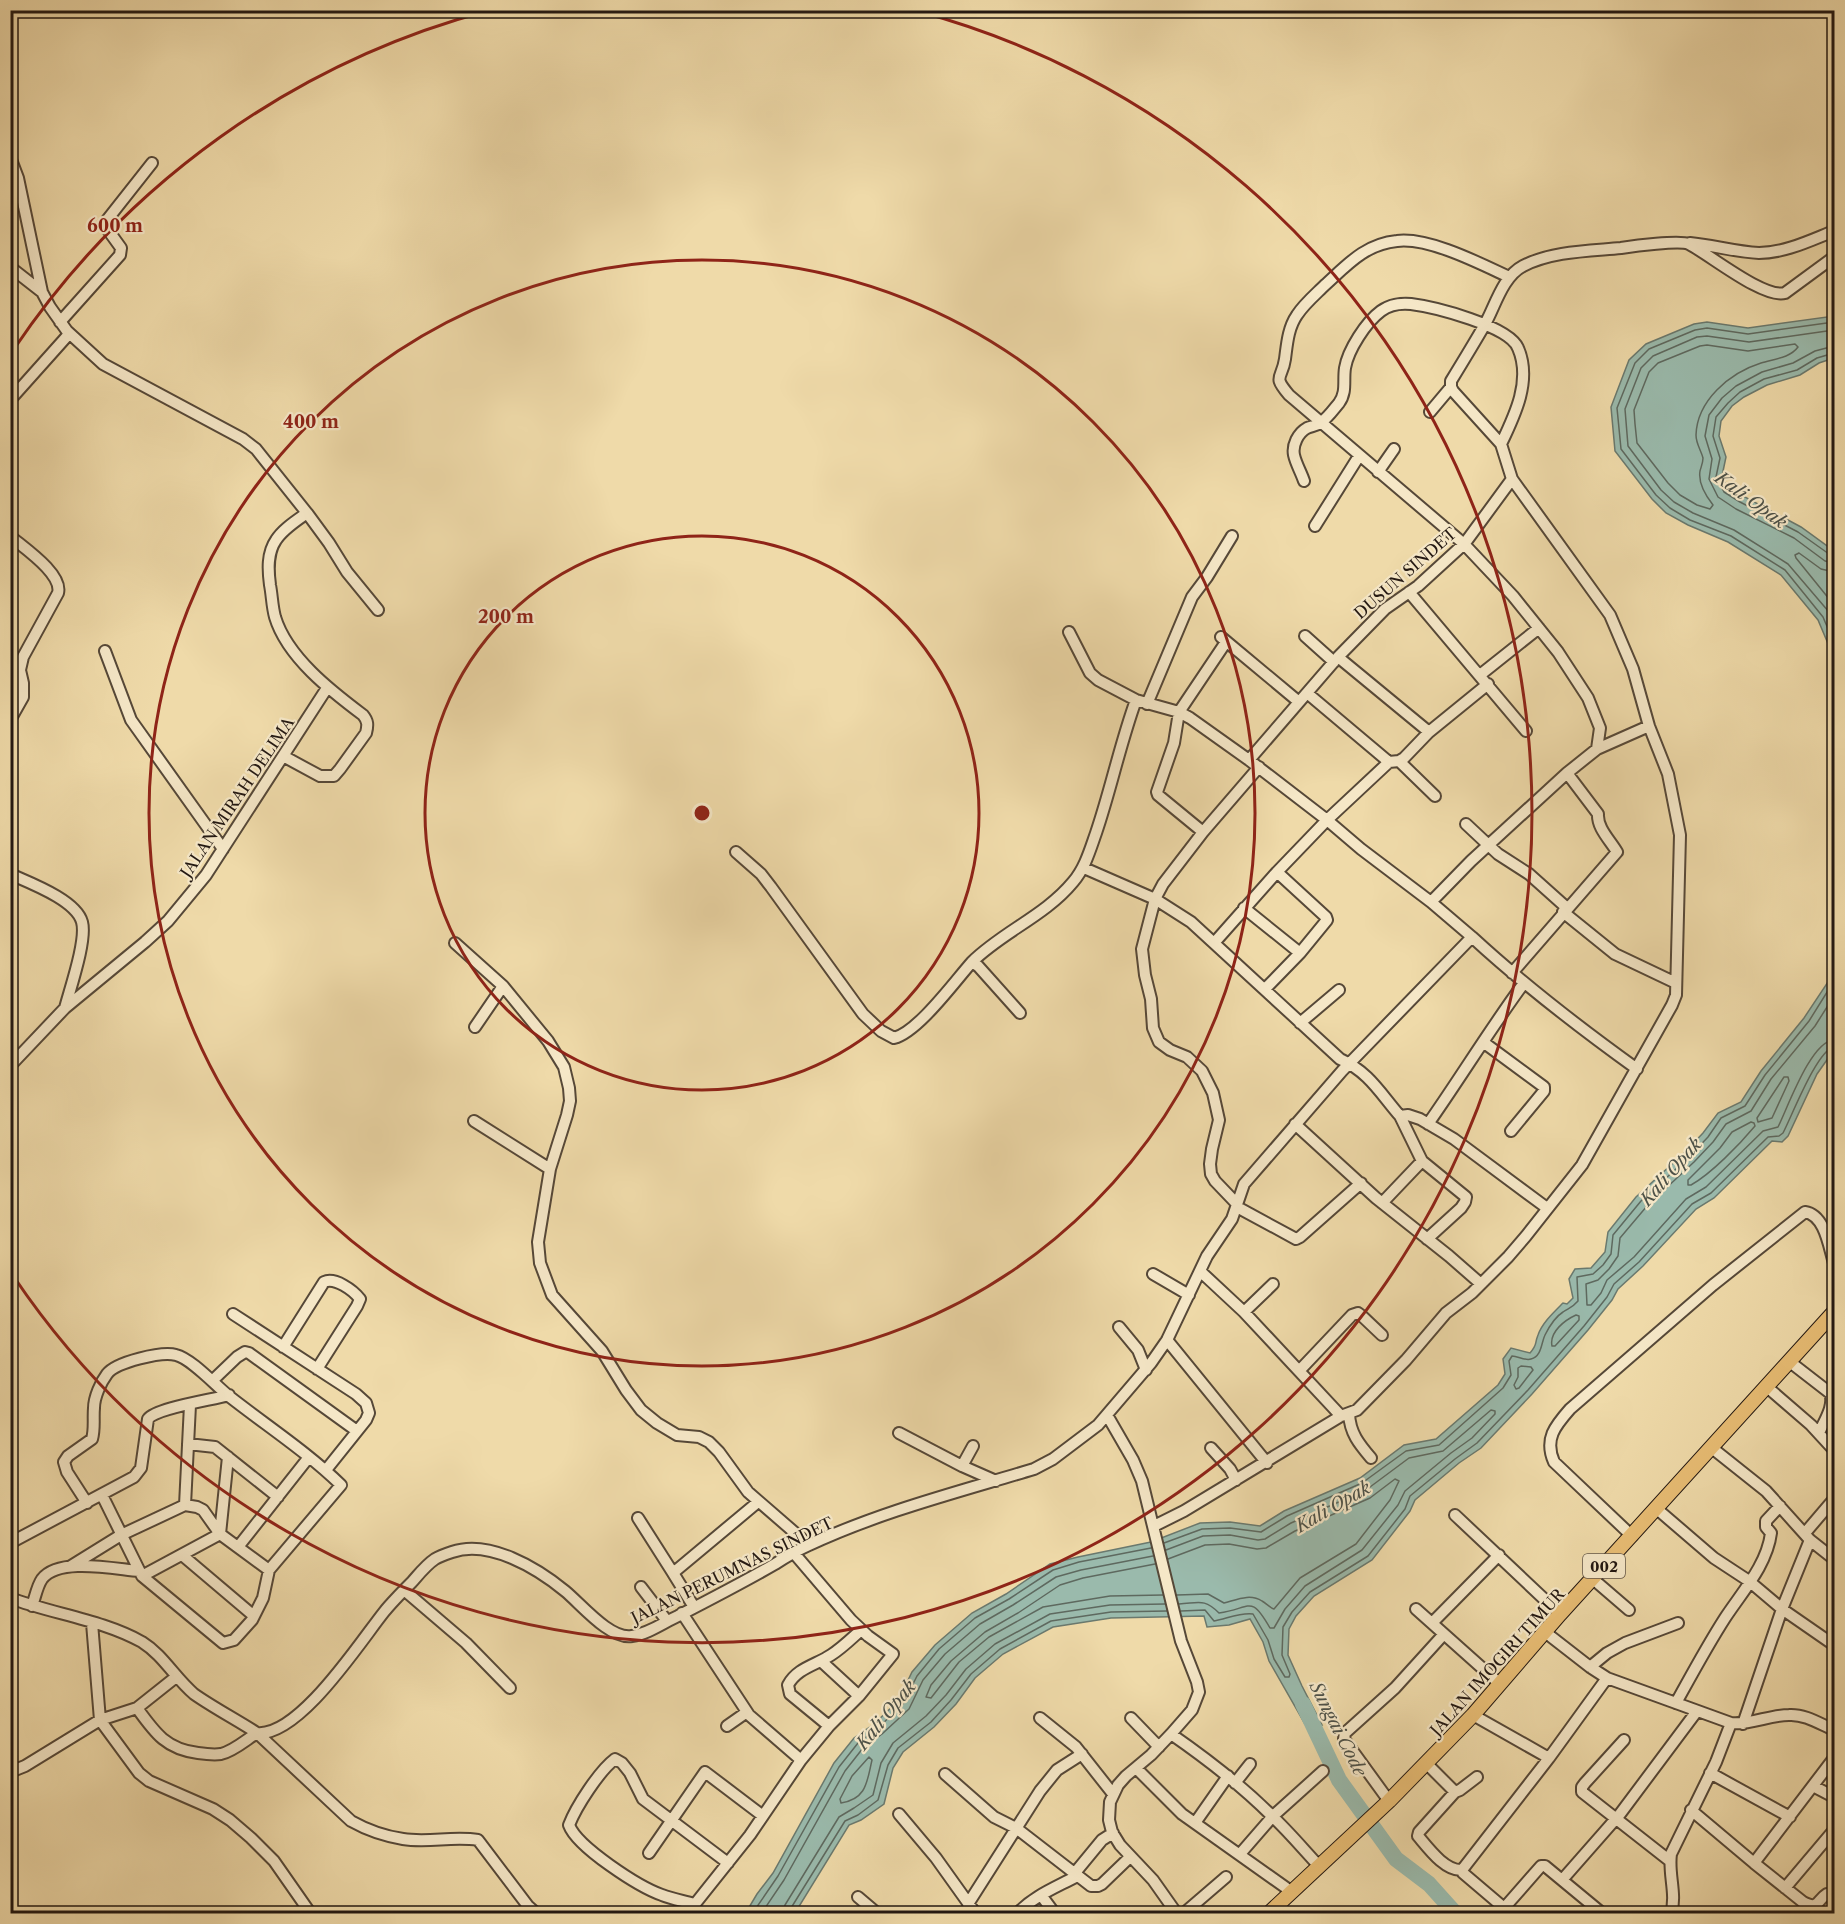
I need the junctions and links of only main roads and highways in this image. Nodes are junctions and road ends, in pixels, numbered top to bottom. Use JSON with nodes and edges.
{"nodes":[{"id":1,"x":1834,"y":1312,"type":"edge"},
{"id":2,"x":1268,"y":1914,"type":"edge"}],
"edges":[{"from":1,"to":2,"type":"main road","name":"JALAN IMOGIRI TIMUR","number":"002"}]}
